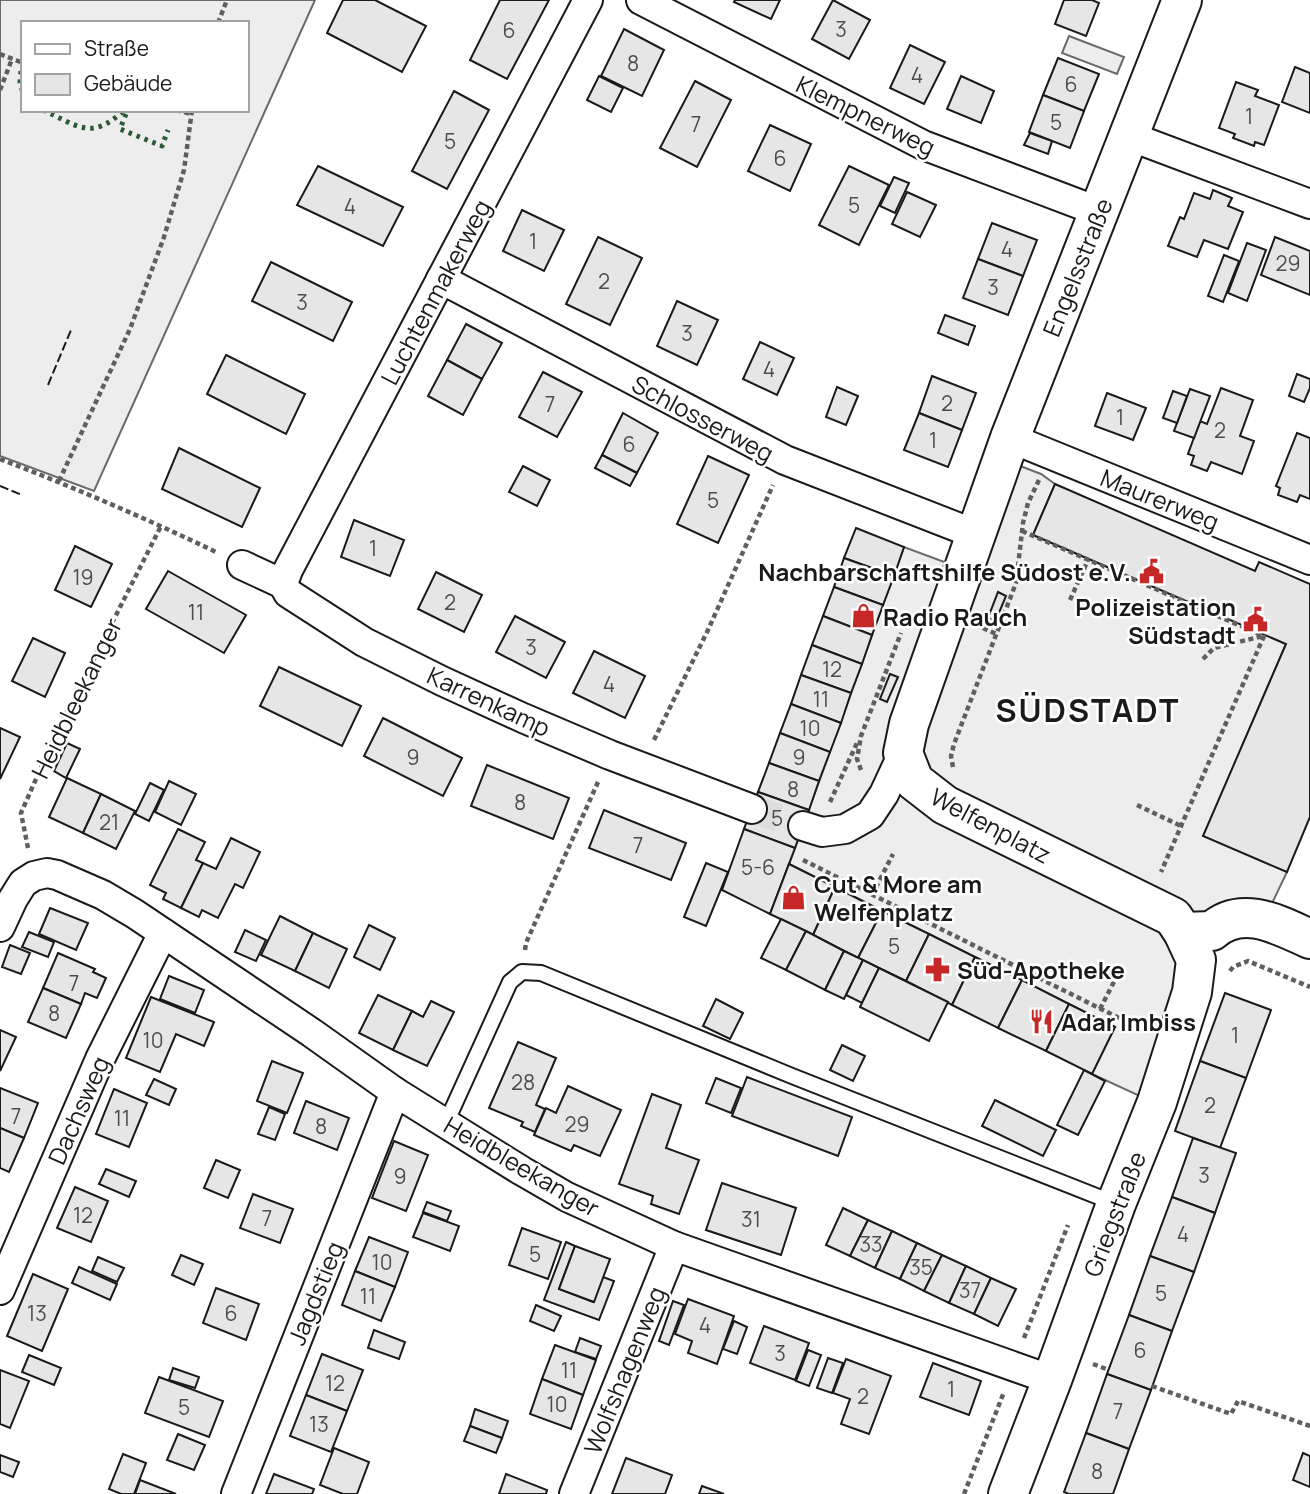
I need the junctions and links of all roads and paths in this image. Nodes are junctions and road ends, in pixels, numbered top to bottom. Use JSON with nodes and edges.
{"nodes":[{"id":1,"x":227,"y":0,"type":"edge"},
{"id":2,"x":588,"y":0,"type":"edge"},
{"id":3,"x":641,"y":0,"type":"edge"},
{"id":4,"x":1182,"y":0,"type":"edge"},
{"id":5,"x":219,"y":21,"type":"edge"},
{"id":6,"x":0,"y":54,"type":"edge"},
{"id":7,"x":12,"y":59,"type":"junction"},
{"id":8,"x":21,"y":62,"type":"edge"},
{"id":9,"x":0,"y":90,"type":"edge"},
{"id":10,"x":192,"y":112,"type":"edge"},
{"id":11,"x":1129,"y":136,"type":"junction"},
{"id":12,"x":1310,"y":204,"type":"edge"},
{"id":13,"x":1100,"y":212,"type":"junction"},
{"id":14,"x":442,"y":279,"type":"junction"},
{"id":15,"x":1024,"y":444,"type":"junction"},
{"id":16,"x":0,"y":458,"type":"edge"},
{"id":17,"x":785,"y":460,"type":"junction"},
{"id":18,"x":59,"y":481,"type":"junction"},
{"id":19,"x":161,"y":526,"type":"junction"},
{"id":20,"x":1022,"y":531,"type":"junction"},
{"id":21,"x":975,"y":534,"type":"junction"},
{"id":22,"x":1088,"y":560,"type":"junction"},
{"id":23,"x":1310,"y":560,"type":"edge"},
{"id":24,"x":242,"y":565,"type":"joint"},
{"id":25,"x":283,"y":584,"type":"junction"},
{"id":26,"x":1070,"y":600,"type":"dead end"},
{"id":27,"x":983,"y":628,"type":"dead end"},
{"id":28,"x":902,"y":630,"type":"dead end"},
{"id":29,"x":996,"y":634,"type":"junction"},
{"id":30,"x":1264,"y":636,"type":"junction"},
{"id":31,"x":1203,"y":659,"type":"dead end"},
{"id":32,"x":861,"y":736,"type":"junction"},
{"id":33,"x":903,"y":753,"type":"junction"},
{"id":34,"x":610,"y":755,"type":"junction"},
{"id":35,"x":642,"y":766,"type":"junction"},
{"id":36,"x":953,"y":773,"type":"dead end"},
{"id":37,"x":884,"y":794,"type":"junction"},
{"id":38,"x":1138,"y":805,"type":"dead end"},
{"id":39,"x":752,"y":809,"type":"tunnel mouth"},
{"id":40,"x":1181,"y":826,"type":"junction"},
{"id":41,"x":810,"y":829,"type":"junction"},
{"id":42,"x":893,"y":854,"type":"dead end"},
{"id":43,"x":34,"y":876,"type":"junction"},
{"id":44,"x":1157,"y":883,"type":"dead end"},
{"id":45,"x":872,"y":895,"type":"junction"},
{"id":46,"x":0,"y":927,"type":"edge"},
{"id":47,"x":1183,"y":932,"type":"junction"},
{"id":48,"x":163,"y":933,"type":"junction"},
{"id":49,"x":1310,"y":939,"type":"edge"},
{"id":50,"x":1121,"y":968,"type":"dead end"},
{"id":51,"x":522,"y":972,"type":"junction"},
{"id":52,"x":1228,"y":975,"type":"dead end"},
{"id":53,"x":1310,"y":987,"type":"edge"},
{"id":54,"x":1100,"y":1009,"type":"junction"},
{"id":55,"x":1152,"y":1035,"type":"dead end"},
{"id":56,"x":395,"y":1092,"type":"junction"},
{"id":57,"x":446,"y":1124,"type":"junction"},
{"id":58,"x":1081,"y":1190,"type":"junction"},
{"id":59,"x":1116,"y":1204,"type":"junction"},
{"id":60,"x":674,"y":1246,"type":"junction"},
{"id":61,"x":0,"y":1290,"type":"edge"},
{"id":62,"x":1014,"y":1366,"type":"junction"},
{"id":63,"x":1052,"y":1380,"type":"junction"},
{"id":64,"x":1152,"y":1385,"type":"dead end"},
{"id":65,"x":1310,"y":1426,"type":"edge"},
{"id":66,"x":236,"y":1494,"type":"edge"},
{"id":67,"x":574,"y":1494,"type":"edge"},
{"id":68,"x":964,"y":1494,"type":"edge"},
{"id":69,"x":1008,"y":1494,"type":"edge"}],
"edges":[{"from":1,"to":5,"type":"path"},
{"from":2,"to":14,"type":"street","name":"Luchtenmakerweg"},
{"from":3,"to":13,"type":"street","name":"Klempnerweg"},
{"from":4,"to":11,"type":"street","name":"Engelsstraße"},
{"from":6,"to":7,"type":"path"},
{"from":7,"to":8,"type":"path"},
{"from":7,"to":9,"type":"path"},
{"from":10,"to":18,"type":"path"},
{"from":11,"to":12,"type":"street"},
{"from":11,"to":13,"type":"street","name":"Engelsstraße"},
{"from":13,"to":15,"type":"street","name":"Engelsstraße"},
{"from":14,"to":17,"type":"street","name":"Schlosserweg"},
{"from":14,"to":25,"type":"street","name":"Luchtenmakerweg"},
{"from":15,"to":20,"type":"path"},
{"from":15,"to":21,"type":"street","name":"Engelsstraße"},
{"from":15,"to":23,"type":"street","name":"Maurerweg"},
{"from":16,"to":18,"type":"path"},
{"from":17,"to":21,"type":"street","name":"Schlosserweg"},
{"from":17,"to":35,"type":"path"},
{"from":18,"to":19,"type":"path"},
{"from":19,"to":24,"type":"path"},
{"from":19,"to":43,"type":"path","name":"Heidbleekanger"},
{"from":20,"to":22,"type":"path"},
{"from":20,"to":29,"type":"path"},
{"from":21,"to":33,"type":"street"},
{"from":22,"to":26,"type":"path"},
{"from":22,"to":30,"type":"path"},
{"from":24,"to":25,"type":"street","name":"Karrenkamp"},
{"from":25,"to":34,"type":"street","name":"Karrenkamp"},
{"from":27,"to":29,"type":"path"},
{"from":28,"to":32,"type":"path"},
{"from":29,"to":36,"type":"path"},
{"from":30,"to":31,"type":"path"},
{"from":30,"to":40,"type":"path"},
{"from":32,"to":37,"type":"path"},
{"from":32,"to":41,"type":"path"},
{"from":33,"to":37,"type":"street"},
{"from":33,"to":47,"type":"street","name":"Welfenplatz"},
{"from":34,"to":35,"type":"street","name":"Karrenkamp"},
{"from":34,"to":51,"type":"path"},
{"from":35,"to":39,"type":"street","name":"Karrenkamp"},
{"from":37,"to":41,"type":"street"},
{"from":38,"to":40,"type":"path"},
{"from":40,"to":44,"type":"path"},
{"from":41,"to":45,"type":"path"},
{"from":42,"to":45,"type":"path"},
{"from":43,"to":46,"type":"street"},
{"from":43,"to":48,"type":"street","name":"Heidbleekanger"},
{"from":45,"to":54,"type":"path"},
{"from":47,"to":49,"type":"street"},
{"from":47,"to":59,"type":"street","name":"Griegstraße"},
{"from":48,"to":56,"type":"street","name":"Heidbleekanger"},
{"from":48,"to":61,"type":"street","name":"Dachsweg"},
{"from":50,"to":54,"type":"path"},
{"from":51,"to":57,"type":"lane"},
{"from":51,"to":58,"type":"lane"},
{"from":52,"to":53,"type":"path"},
{"from":54,"to":55,"type":"path"},
{"from":56,"to":57,"type":"street","name":"Heidbleekanger"},
{"from":56,"to":66,"type":"street","name":"Jagdstieg"},
{"from":57,"to":60,"type":"street","name":"Heidbleekanger"},
{"from":58,"to":59,"type":"lane"},
{"from":58,"to":62,"type":"path"},
{"from":59,"to":63,"type":"street","name":"Griegstraße"},
{"from":60,"to":62,"type":"street","name":"Heidbleekanger"},
{"from":60,"to":67,"type":"street","name":"Wolfshagenweg"},
{"from":62,"to":63,"type":"street","name":"Heidbleekanger"},
{"from":62,"to":68,"type":"path"},
{"from":63,"to":69,"type":"street","name":"Griegstraße"},
{"from":64,"to":65,"type":"path"}]}
